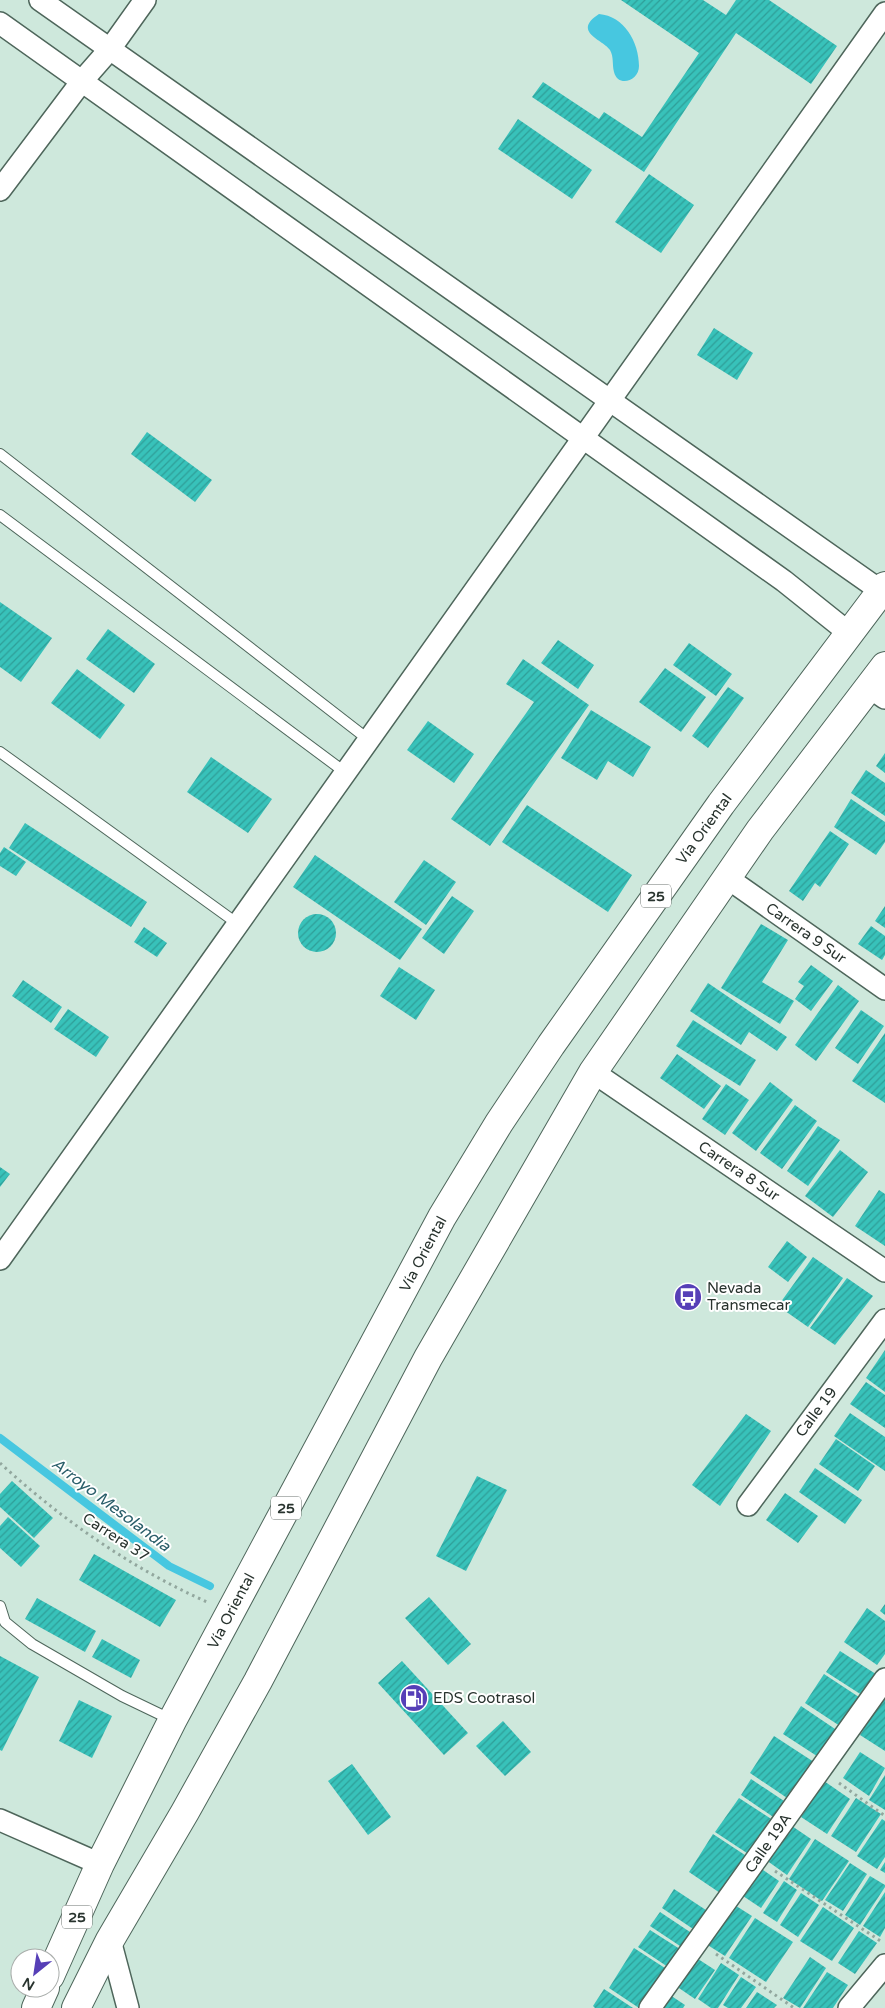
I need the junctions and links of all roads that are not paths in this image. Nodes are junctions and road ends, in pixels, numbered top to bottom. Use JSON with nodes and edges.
{"nodes":[{"id":1,"x":40,"y":0,"type":"edge"},
{"id":2,"x":145,"y":0,"type":"edge"},
{"id":3,"x":885,"y":13,"type":"edge"},
{"id":4,"x":0,"y":22,"type":"edge"},
{"id":5,"x":110,"y":49,"type":"junction"},
{"id":6,"x":82,"y":81,"type":"junction"},
{"id":7,"x":0,"y":190,"type":"edge"},
{"id":8,"x":610,"y":401,"type":"junction"},
{"id":9,"x":583,"y":438,"type":"junction"},
{"id":10,"x":0,"y":454,"type":"edge"},
{"id":11,"x":0,"y":515,"type":"edge"},
{"id":12,"x":883,"y":588,"type":"edge"},
{"id":13,"x":849,"y":633,"type":"junction"},
{"id":14,"x":880,"y":684,"type":"edge"},
{"id":15,"x":369,"y":740,"type":"junction"},
{"id":16,"x":0,"y":752,"type":"edge"},
{"id":17,"x":346,"y":773,"type":"junction"},
{"id":18,"x":726,"y":877,"type":"junction"},
{"id":19,"x":238,"y":924,"type":"junction"},
{"id":20,"x":885,"y":989,"type":"edge"},
{"id":21,"x":593,"y":1072,"type":"junction"},
{"id":22,"x":0,"y":1260,"type":"edge"},
{"id":23,"x":885,"y":1271,"type":"edge"},
{"id":24,"x":885,"y":1320,"type":"edge"},
{"id":25,"x":748,"y":1505,"type":"dead end"},
{"id":26,"x":0,"y":1606,"type":"edge"},
{"id":27,"x":885,"y":1679,"type":"edge"},
{"id":28,"x":172,"y":1721,"type":"junction"},
{"id":29,"x":0,"y":1820,"type":"edge"},
{"id":30,"x":100,"y":1864,"type":"junction"},
{"id":31,"x":110,"y":1940,"type":"junction"},
{"id":32,"x":60,"y":1954,"type":"edge"},
{"id":33,"x":885,"y":1965,"type":"edge"},
{"id":34,"x":76,"y":2008,"type":"edge"},
{"id":35,"x":128,"y":2008,"type":"edge"},
{"id":36,"x":650,"y":2008,"type":"edge"},
{"id":37,"x":849,"y":2008,"type":"edge"}],
"edges":[{"from":1,"to":5,"type":"street"},
{"from":2,"to":5,"type":"street"},
{"from":3,"to":8,"type":"street"},
{"from":4,"to":6,"type":"street"},
{"from":5,"to":6,"type":"street"},
{"from":5,"to":8,"type":"street"},
{"from":6,"to":7,"type":"street"},
{"from":6,"to":9,"type":"street"},
{"from":8,"to":9,"type":"street"},
{"from":8,"to":12,"type":"street"},
{"from":9,"to":13,"type":"street"},
{"from":9,"to":15,"type":"street"},
{"from":10,"to":15,"type":"lane"},
{"from":11,"to":17,"type":"lane"},
{"from":12,"to":13,"type":"highway","name":"Vía Oriental","number":"25"},
{"from":13,"to":28,"type":"highway","name":"Vía Oriental","number":"25"},
{"from":14,"to":18,"type":"highway","number":"25"},
{"from":15,"to":17,"type":"street"},
{"from":16,"to":19,"type":"lane"},
{"from":17,"to":19,"type":"street"},
{"from":18,"to":20,"type":"street","name":"Carrera 9 Sur"},
{"from":18,"to":21,"type":"highway","number":"25"},
{"from":19,"to":22,"type":"street"},
{"from":21,"to":23,"type":"street","name":"Carrera 8 Sur"},
{"from":21,"to":31,"type":"highway","number":"25"},
{"from":24,"to":25,"type":"street","name":"Calle 19"},
{"from":26,"to":28,"type":"lane"},
{"from":27,"to":36,"type":"street","name":"Calle 19A"},
{"from":28,"to":30,"type":"highway","name":"Vía Oriental","number":"25"},
{"from":29,"to":30,"type":"street"},
{"from":30,"to":32,"type":"highway","name":"Vía Oriental","number":"25"},
{"from":31,"to":34,"type":"highway","number":"25"},
{"from":31,"to":35,"type":"street"},
{"from":33,"to":37,"type":"street"}]}
